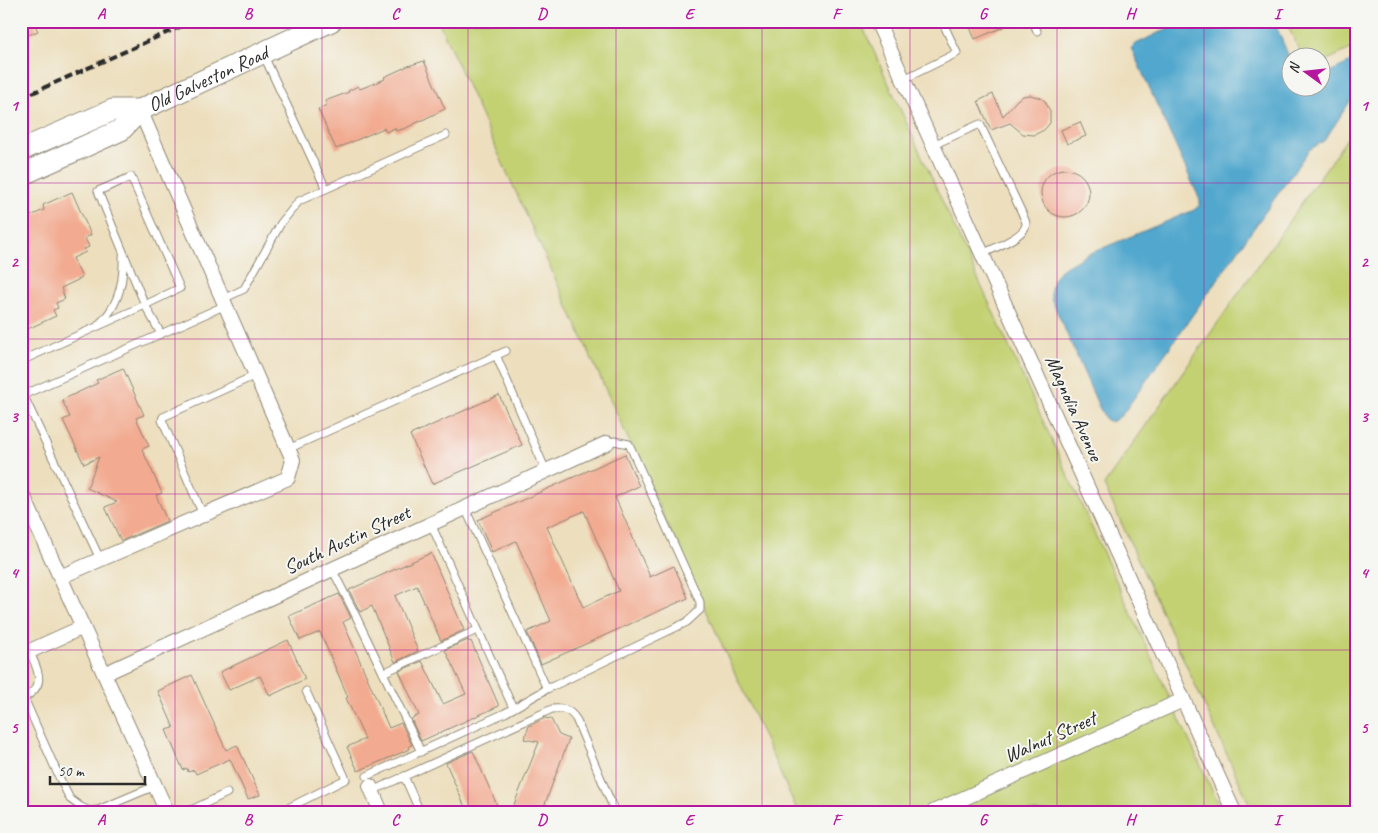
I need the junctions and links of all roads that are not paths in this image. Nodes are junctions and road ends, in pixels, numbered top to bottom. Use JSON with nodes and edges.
{"nodes":[{"id":1,"x":331,"y":21,"type":"edge"},
{"id":2,"x":877,"y":21,"type":"edge"},
{"id":3,"x":942,"y":21,"type":"edge"},
{"id":4,"x":1033,"y":21,"type":"edge"},
{"id":5,"x":1037,"y":31,"type":"dead end"},
{"id":6,"x":263,"y":53,"type":"junction"},
{"id":7,"x":904,"y":79,"type":"junction"},
{"id":8,"x":140,"y":110,"type":"junction"},
{"id":9,"x":446,"y":135,"type":"dead end"},
{"id":10,"x":933,"y":145,"type":"junction"},
{"id":11,"x":21,"y":150,"type":"edge"},
{"id":12,"x":21,"y":175,"type":"edge"},
{"id":13,"x":326,"y":189,"type":"junction"},
{"id":14,"x":123,"y":250,"type":"junction"},
{"id":15,"x":982,"y":254,"type":"junction"},
{"id":16,"x":224,"y":302,"type":"junction"},
{"id":17,"x":146,"y":305,"type":"junction"},
{"id":18,"x":93,"y":329,"type":"junction"},
{"id":19,"x":161,"y":334,"type":"junction"},
{"id":20,"x":506,"y":351,"type":"dead end"},
{"id":21,"x":496,"y":355,"type":"junction"},
{"id":22,"x":21,"y":361,"type":"edge"},
{"id":23,"x":256,"y":375,"type":"junction"},
{"id":24,"x":22,"y":394,"type":"edge"},
{"id":25,"x":607,"y":443,"type":"joint"},
{"id":26,"x":288,"y":449,"type":"junction"},
{"id":27,"x":546,"y":470,"type":"junction"},
{"id":28,"x":21,"y":490,"type":"edge"},
{"id":29,"x":466,"y":508,"type":"junction"},
{"id":30,"x":203,"y":515,"type":"junction"},
{"id":31,"x":431,"y":524,"type":"junction"},
{"id":32,"x":100,"y":559,"type":"junction"},
{"id":33,"x":332,"y":569,"type":"junction"},
{"id":34,"x":60,"y":576,"type":"junction"},
{"id":35,"x":84,"y":627,"type":"junction"},
{"id":36,"x":478,"y":630,"type":"junction"},
{"id":37,"x":26,"y":654,"type":"edge"},
{"id":38,"x":383,"y":672,"type":"junction"},
{"id":39,"x":104,"y":674,"type":"junction"},
{"id":40,"x":547,"y":689,"type":"junction"},
{"id":41,"x":306,"y":691,"type":"dead end"},
{"id":42,"x":22,"y":698,"type":"edge"},
{"id":43,"x":1183,"y":700,"type":"junction"},
{"id":44,"x":514,"y":708,"type":"junction"},
{"id":45,"x":420,"y":752,"type":"junction"},
{"id":46,"x":404,"y":776,"type":"junction"},
{"id":47,"x":369,"y":784,"type":"junction"},
{"id":48,"x":155,"y":786,"type":"junction"},
{"id":49,"x":227,"y":793,"type":"dead end"},
{"id":50,"x":94,"y":811,"type":"edge"},
{"id":51,"x":167,"y":812,"type":"edge"},
{"id":52,"x":187,"y":812,"type":"edge"},
{"id":53,"x":280,"y":812,"type":"edge"},
{"id":54,"x":381,"y":812,"type":"edge"},
{"id":55,"x":420,"y":812,"type":"edge"},
{"id":56,"x":615,"y":812,"type":"edge"},
{"id":57,"x":933,"y":812,"type":"edge"},
{"id":58,"x":1234,"y":812,"type":"edge"}],
"edges":[{"from":1,"to":6,"type":"main road","name":"Old Galveston Road"},
{"from":2,"to":7,"type":"street","name":"Magnolia Avenue"},
{"from":3,"to":7,"type":"lane"},
{"from":4,"to":5,"type":"lane"},
{"from":6,"to":8,"type":"main road","name":"Old Galveston Road"},
{"from":6,"to":13,"type":"lane"},
{"from":7,"to":10,"type":"street","name":"Magnolia Avenue"},
{"from":8,"to":11,"type":"main road","name":"Old Galveston Road"},
{"from":8,"to":12,"type":"main road","name":"Old Galveston Road"},
{"from":8,"to":16,"type":"street"},
{"from":9,"to":13,"type":"lane"},
{"from":10,"to":15,"type":"street","name":"Magnolia Avenue"},
{"from":10,"to":15,"type":"lane"},
{"from":13,"to":16,"type":"lane"},
{"from":14,"to":17,"type":"lane"},
{"from":14,"to":17,"type":"lane"},
{"from":14,"to":18,"type":"lane"},
{"from":15,"to":43,"type":"street","name":"Magnolia Avenue"},
{"from":16,"to":19,"type":"lane"},
{"from":16,"to":23,"type":"street"},
{"from":17,"to":18,"type":"lane"},
{"from":17,"to":19,"type":"lane"},
{"from":18,"to":22,"type":"lane"},
{"from":19,"to":24,"type":"lane"},
{"from":20,"to":21,"type":"lane"},
{"from":21,"to":26,"type":"lane"},
{"from":21,"to":27,"type":"lane"},
{"from":23,"to":26,"type":"street"},
{"from":23,"to":30,"type":"lane"},
{"from":24,"to":32,"type":"lane"},
{"from":25,"to":27,"type":"street","name":"South Austin Street"},
{"from":25,"to":40,"type":"lane"},
{"from":26,"to":30,"type":"street"},
{"from":27,"to":29,"type":"street","name":"South Austin Street"},
{"from":28,"to":34,"type":"street"},
{"from":29,"to":31,"type":"street","name":"South Austin Street"},
{"from":29,"to":40,"type":"lane"},
{"from":30,"to":32,"type":"street"},
{"from":31,"to":33,"type":"street","name":"South Austin Street"},
{"from":31,"to":36,"type":"lane"},
{"from":32,"to":34,"type":"street"},
{"from":33,"to":38,"type":"lane"},
{"from":33,"to":39,"type":"street","name":"South Austin Street"},
{"from":34,"to":35,"type":"street"},
{"from":35,"to":37,"type":"street"},
{"from":35,"to":39,"type":"street"},
{"from":36,"to":38,"type":"lane"},
{"from":36,"to":44,"type":"lane"},
{"from":37,"to":42,"type":"lane"},
{"from":38,"to":45,"type":"lane"},
{"from":39,"to":48,"type":"street"},
{"from":40,"to":44,"type":"lane"},
{"from":41,"to":53,"type":"lane"},
{"from":42,"to":50,"type":"lane"},
{"from":43,"to":57,"type":"street","name":"Walnut Street"},
{"from":43,"to":58,"type":"street","name":"Magnolia Avenue"},
{"from":44,"to":45,"type":"lane"},
{"from":45,"to":47,"type":"lane"},
{"from":46,"to":47,"type":"lane"},
{"from":46,"to":55,"type":"lane"},
{"from":46,"to":56,"type":"lane"},
{"from":47,"to":54,"type":"street"},
{"from":48,"to":50,"type":"lane"},
{"from":48,"to":51,"type":"street"},
{"from":49,"to":52,"type":"lane"}]}
